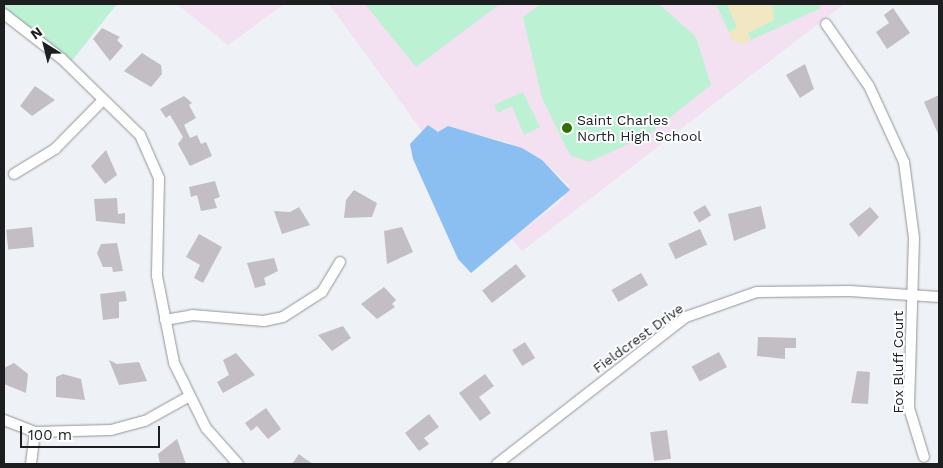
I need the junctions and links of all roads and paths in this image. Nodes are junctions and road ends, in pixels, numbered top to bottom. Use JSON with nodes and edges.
{"nodes":[{"id":1,"x":4,"y":14,"type":"edge"},
{"id":2,"x":826,"y":24,"type":"dead end"},
{"id":3,"x":103,"y":100,"type":"junction"},
{"id":4,"x":14,"y":174,"type":"dead end"},
{"id":5,"x":340,"y":262,"type":"dead end"},
{"id":6,"x":912,"y":296,"type":"junction"},
{"id":7,"x":939,"y":297,"type":"edge"},
{"id":8,"x":165,"y":320,"type":"junction"},
{"id":9,"x":188,"y":397,"type":"junction"},
{"id":10,"x":4,"y":420,"type":"edge"},
{"id":11,"x":35,"y":432,"type":"junction"},
{"id":12,"x":924,"y":457,"type":"dead end"},
{"id":13,"x":31,"y":464,"type":"edge"},
{"id":14,"x":238,"y":464,"type":"edge"},
{"id":15,"x":497,"y":464,"type":"edge"}],
"edges":[{"from":1,"to":3,"type":"street"},
{"from":2,"to":6,"type":"street","name":"Fox Bluff Court"},
{"from":3,"to":4,"type":"street"},
{"from":3,"to":8,"type":"street"},
{"from":5,"to":8,"type":"street"},
{"from":6,"to":7,"type":"street","name":"Fieldcrest Drive"},
{"from":6,"to":12,"type":"street","name":"Fox Bluff Court"},
{"from":6,"to":15,"type":"street","name":"Fieldcrest Drive"},
{"from":8,"to":9,"type":"street"},
{"from":9,"to":11,"type":"street"},
{"from":9,"to":14,"type":"street"},
{"from":10,"to":11,"type":"street"},
{"from":11,"to":13,"type":"street"}]}
